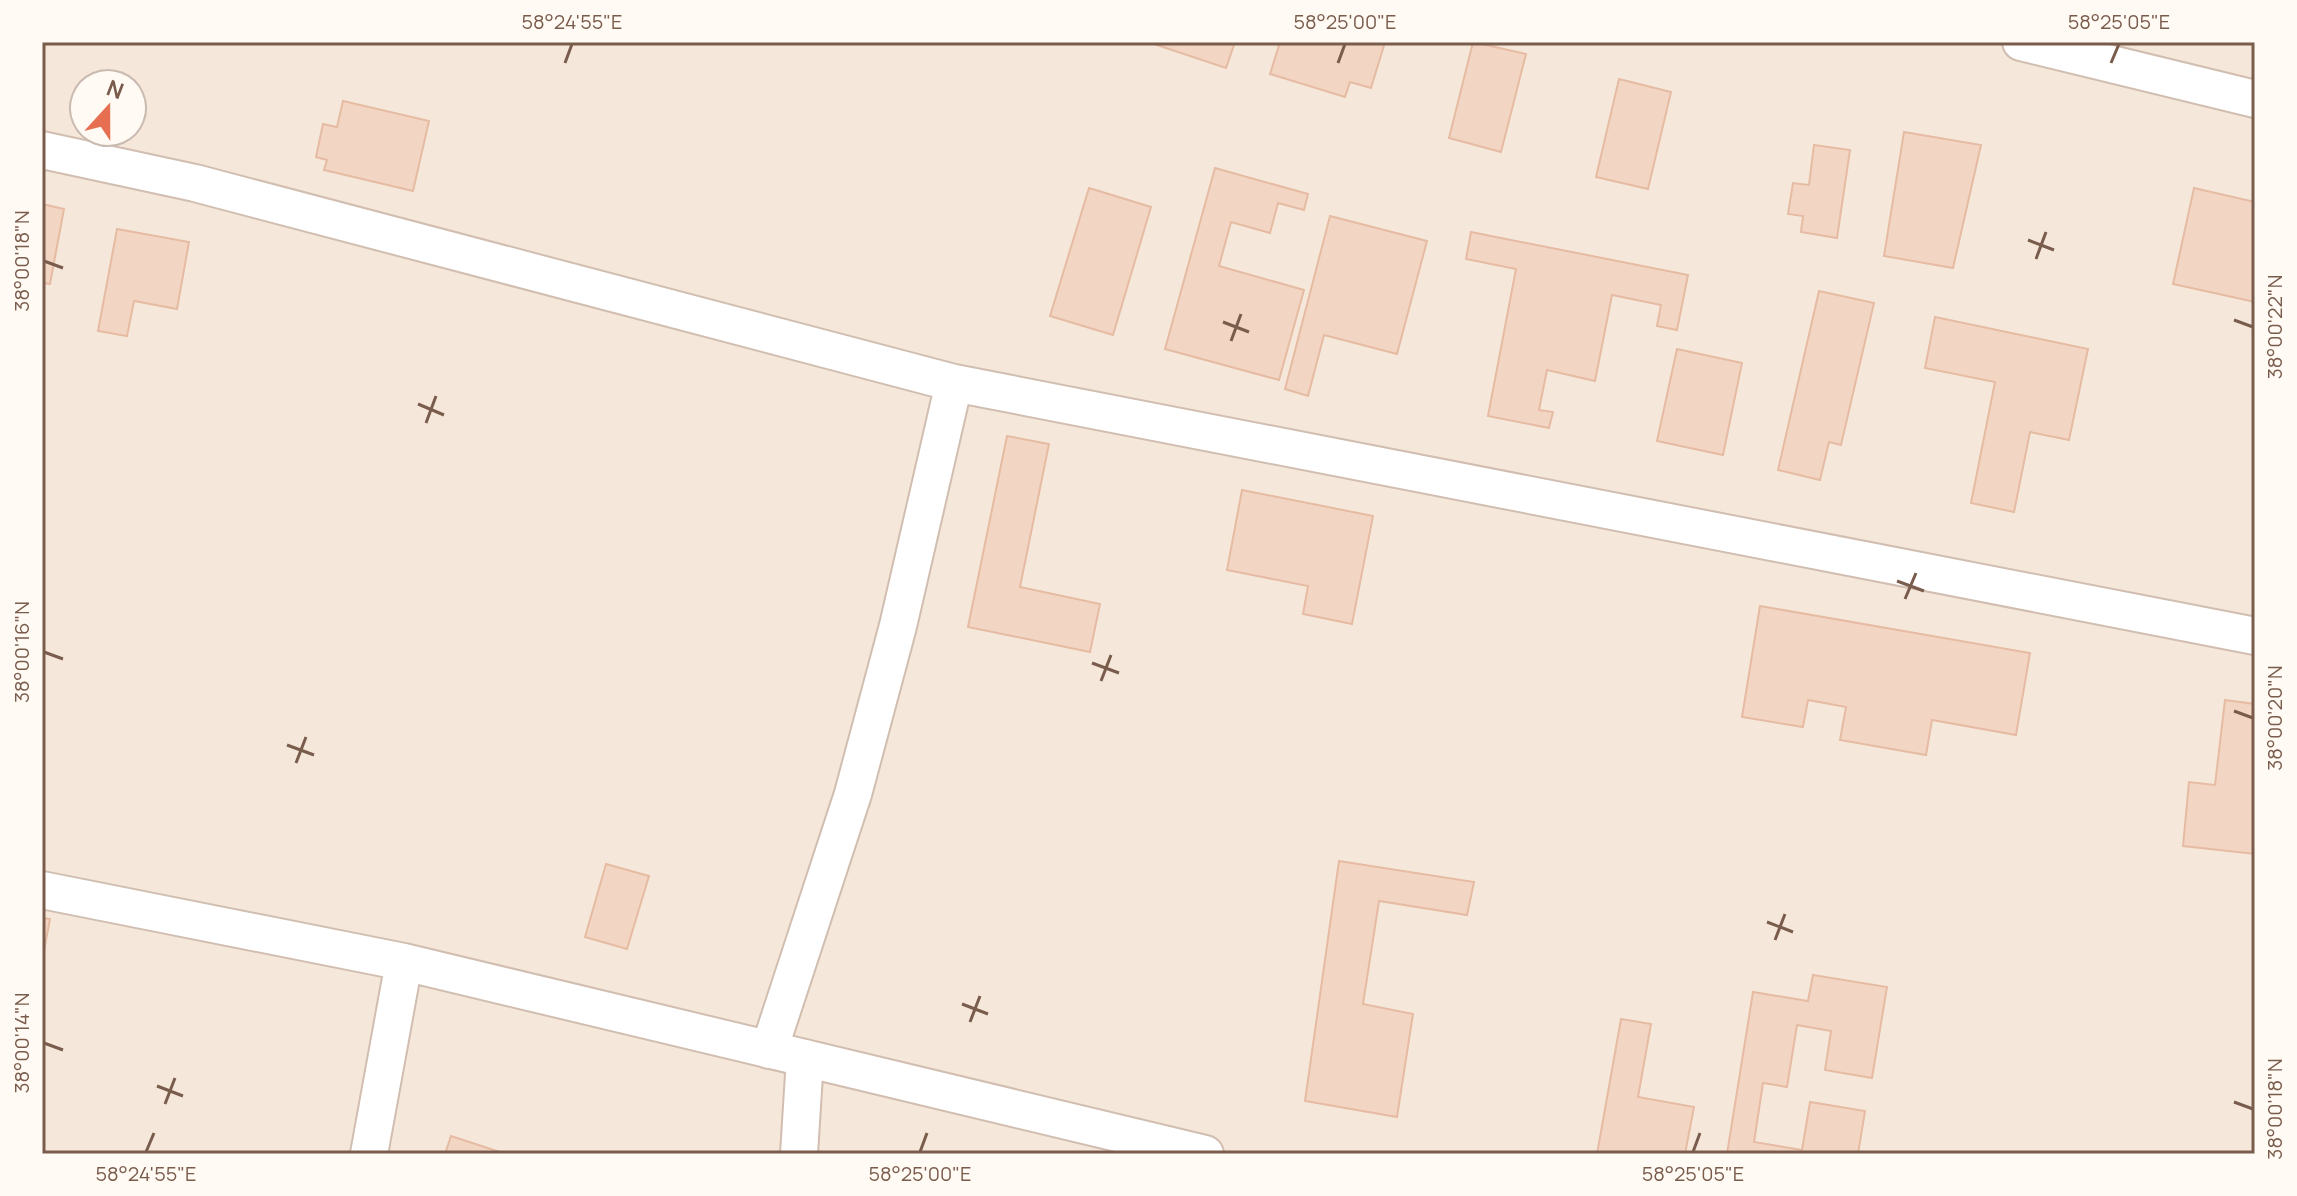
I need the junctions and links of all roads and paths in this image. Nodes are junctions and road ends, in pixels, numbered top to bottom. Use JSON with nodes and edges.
{"nodes":[{"id":1,"x":2021,"y":42,"type":"edge"},
{"id":2,"x":2255,"y":99,"type":"edge"},
{"id":3,"x":42,"y":150,"type":"edge"},
{"id":4,"x":954,"y":383,"type":"junction"},
{"id":5,"x":2255,"y":636,"type":"edge"},
{"id":6,"x":42,"y":890,"type":"edge"},
{"id":7,"x":404,"y":962,"type":"junction"},
{"id":8,"x":769,"y":1050,"type":"junction"},
{"id":9,"x":805,"y":1058,"type":"junction"},
{"id":10,"x":369,"y":1154,"type":"edge"},
{"id":11,"x":799,"y":1154,"type":"edge"},
{"id":12,"x":1205,"y":1154,"type":"edge"}],
"edges":[{"from":1,"to":2,"type":"street"},
{"from":3,"to":4,"type":"street"},
{"from":4,"to":5,"type":"street"},
{"from":4,"to":8,"type":"street"},
{"from":6,"to":7,"type":"street"},
{"from":7,"to":8,"type":"street"},
{"from":7,"to":10,"type":"street"},
{"from":8,"to":9,"type":"street"},
{"from":9,"to":11,"type":"street"},
{"from":9,"to":12,"type":"street"}]}
